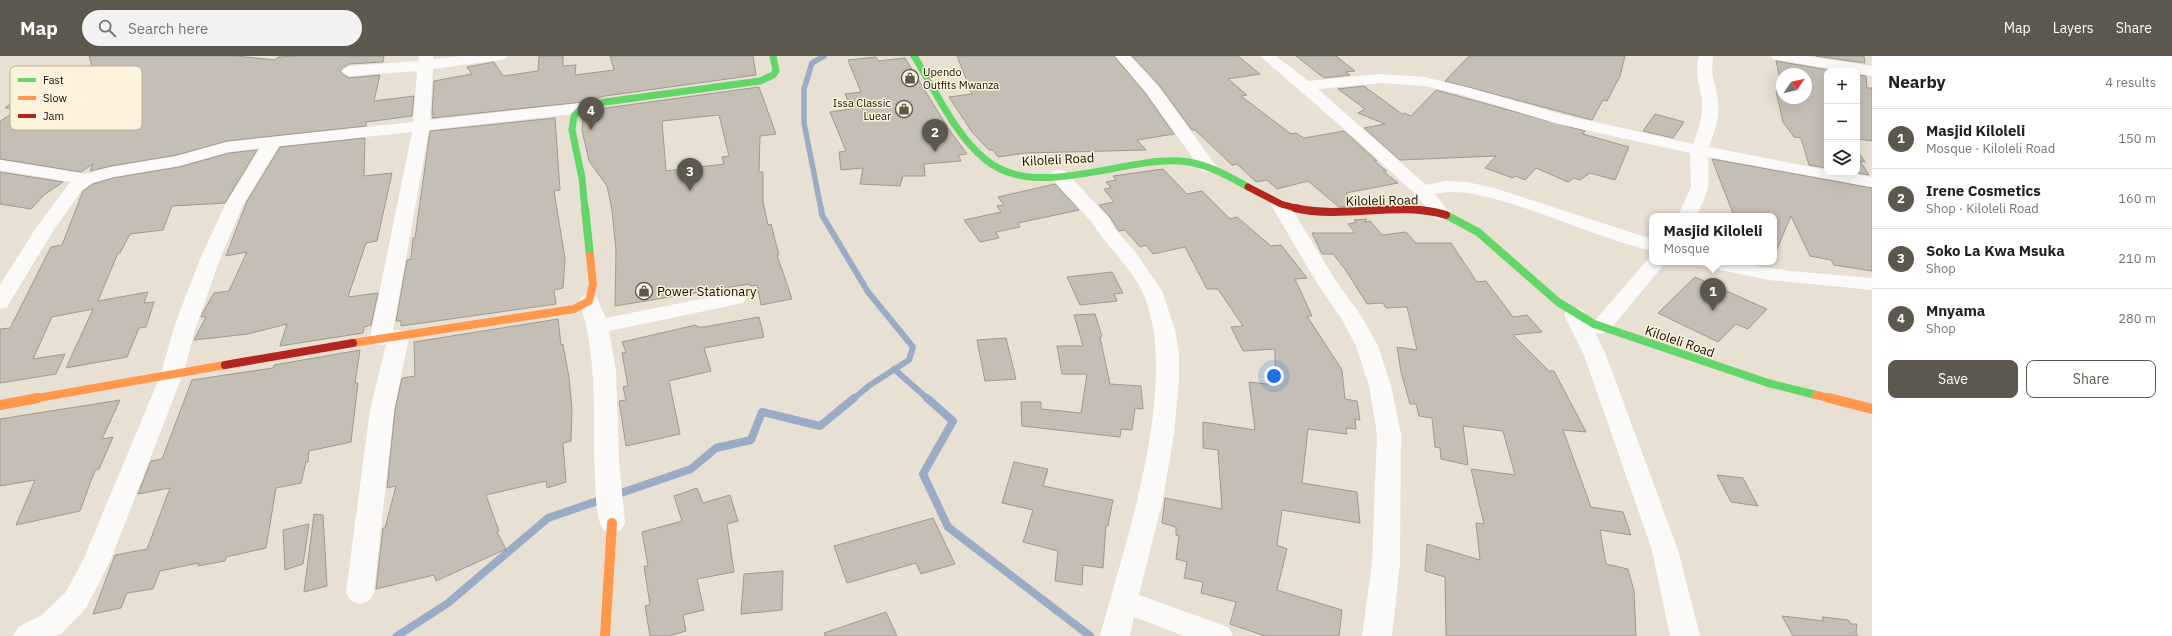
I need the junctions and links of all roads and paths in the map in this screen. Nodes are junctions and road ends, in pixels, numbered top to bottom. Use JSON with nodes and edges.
{"nodes":[{"id":1,"x":500,"y":56,"type":"edge"},
{"id":2,"x":773,"y":56,"type":"edge"},
{"id":3,"x":914,"y":56,"type":"edge"},
{"id":4,"x":1122,"y":56,"type":"edge"},
{"id":5,"x":1267,"y":56,"type":"edge"},
{"id":6,"x":1706,"y":56,"type":"edge"},
{"id":7,"x":1778,"y":56,"type":"edge"},
{"id":8,"x":426,"y":60,"type":"edge"},
{"id":9,"x":349,"y":71,"type":"dead end"},
{"id":10,"x":1872,"y":71,"type":"edge"},
{"id":11,"x":1307,"y":86,"type":"junction"},
{"id":12,"x":582,"y":108,"type":"junction"},
{"id":13,"x":421,"y":126,"type":"junction"},
{"id":14,"x":273,"y":142,"type":"junction"},
{"id":15,"x":1699,"y":150,"type":"junction"},
{"id":16,"x":0,"y":165,"type":"edge"},
{"id":17,"x":1208,"y":167,"type":"junction"},
{"id":18,"x":1059,"y":175,"type":"junction"},
{"id":19,"x":86,"y":179,"type":"junction"},
{"id":20,"x":1872,"y":182,"type":"edge"},
{"id":21,"x":1423,"y":191,"type":"junction"},
{"id":22,"x":1280,"y":205,"type":"junction"},
{"id":23,"x":1689,"y":213,"type":"edge"},
{"id":24,"x":1442,"y":214,"type":"junction"},
{"id":25,"x":1649,"y":244,"type":"edge"},
{"id":26,"x":1653,"y":265,"type":"edge"},
{"id":27,"x":1720,"y":265,"type":"edge"},
{"id":28,"x":1872,"y":284,"type":"edge"},
{"id":29,"x":736,"y":298,"type":"dead end"},
{"id":30,"x":589,"y":301,"type":"junction"},
{"id":31,"x":0,"y":302,"type":"edge"},
{"id":32,"x":1575,"y":315,"type":"junction"},
{"id":33,"x":598,"y":326,"type":"junction"},
{"id":34,"x":1600,"y":327,"type":"junction"},
{"id":35,"x":390,"y":337,"type":"junction"},
{"id":36,"x":172,"y":374,"type":"junction"},
{"id":37,"x":0,"y":405,"type":"edge"},
{"id":38,"x":1872,"y":409,"type":"edge"},
{"id":39,"x":612,"y":523,"type":"joint"},
{"id":40,"x":360,"y":592,"type":"dead end"},
{"id":41,"x":1123,"y":601,"type":"junction"},
{"id":42,"x":28,"y":636,"type":"edge"},
{"id":43,"x":605,"y":636,"type":"edge"},
{"id":44,"x":1115,"y":636,"type":"edge"},
{"id":45,"x":1218,"y":636,"type":"edge"},
{"id":46,"x":1377,"y":636,"type":"edge"},
{"id":47,"x":1685,"y":636,"type":"edge"}],
"edges":[{"from":1,"to":8,"type":"street"},
{"from":2,"to":12,"type":"main road"},
{"from":3,"to":18,"type":"main road","name":"Kiloleli Road"},
{"from":4,"to":17,"type":"street"},
{"from":5,"to":11,"type":"street"},
{"from":6,"to":15,"type":"street"},
{"from":7,"to":10,"type":"street"},
{"from":8,"to":9,"type":"street"},
{"from":8,"to":13,"type":"street"},
{"from":11,"to":15,"type":"street"},
{"from":11,"to":21,"type":"street"},
{"from":12,"to":13,"type":"street"},
{"from":12,"to":30,"type":"main road"},
{"from":13,"to":14,"type":"street"},
{"from":13,"to":35,"type":"street"},
{"from":14,"to":19,"type":"street"},
{"from":14,"to":36,"type":"street"},
{"from":15,"to":20,"type":"street"},
{"from":15,"to":23,"type":"street"},
{"from":16,"to":19,"type":"street"},
{"from":17,"to":18,"type":"main road","name":"Kiloleli Road"},
{"from":17,"to":22,"type":"main road","name":"Kiloleli Road"},
{"from":18,"to":41,"type":"street"},
{"from":19,"to":31,"type":"street"},
{"from":21,"to":24,"type":"street"},
{"from":21,"to":25,"type":"street"},
{"from":22,"to":24,"type":"main road","name":"Kiloleli Road"},
{"from":22,"to":46,"type":"street"},
{"from":24,"to":32,"type":"main road","name":"Kiloleli Road"},
{"from":26,"to":34,"type":"street"},
{"from":27,"to":28,"type":"street"},
{"from":29,"to":33,"type":"street"},
{"from":30,"to":33,"type":"street"},
{"from":30,"to":35,"type":"main road"},
{"from":32,"to":34,"type":"main road","name":"Kiloleli Road"},
{"from":32,"to":47,"type":"street"},
{"from":33,"to":39,"type":"street"},
{"from":34,"to":38,"type":"main road","name":"Kiloleli Road"},
{"from":35,"to":36,"type":"main road"},
{"from":35,"to":40,"type":"street"},
{"from":36,"to":37,"type":"main road"},
{"from":36,"to":42,"type":"street"},
{"from":39,"to":43,"type":"main road"},
{"from":41,"to":44,"type":"street"},
{"from":41,"to":45,"type":"street"}]}
